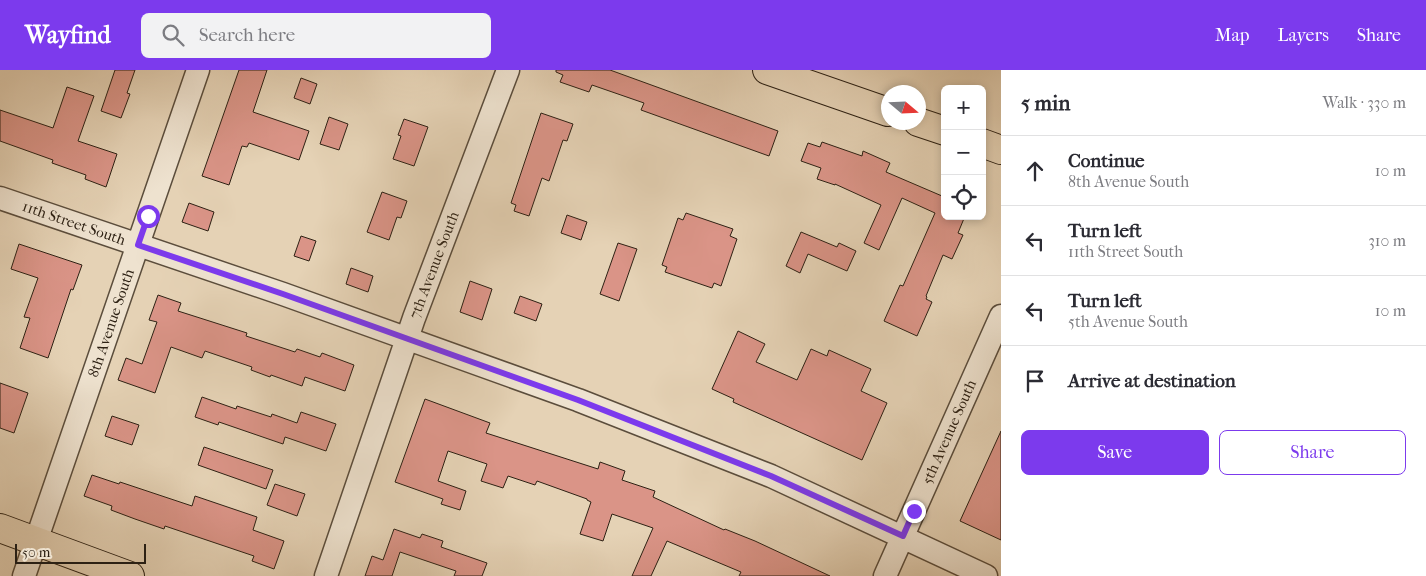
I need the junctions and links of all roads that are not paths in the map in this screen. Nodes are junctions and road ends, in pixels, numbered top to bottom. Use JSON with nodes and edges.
{"nodes":[{"id":1,"x":198,"y":70,"type":"edge"},
{"id":2,"x":508,"y":70,"type":"edge"},
{"id":3,"x":783,"y":73,"type":"edge"},
{"id":4,"x":881,"y":109,"type":"edge"},
{"id":5,"x":926,"y":125,"type":"edge"},
{"id":6,"x":942,"y":130,"type":"edge"},
{"id":7,"x":986,"y":144,"type":"edge"},
{"id":8,"x":1001,"y":150,"type":"edge"},
{"id":9,"x":0,"y":198,"type":"edge"},
{"id":10,"x":138,"y":245,"type":"junction"},
{"id":11,"x":1001,"y":316,"type":"edge"},
{"id":12,"x":407,"y":339,"type":"junction"},
{"id":13,"x":0,"y":528,"type":"edge"},
{"id":14,"x":903,"y":536,"type":"junction"},
{"id":15,"x":36,"y":541,"type":"junction"},
{"id":16,"x":24,"y":576,"type":"edge"},
{"id":17,"x":130,"y":576,"type":"edge"},
{"id":18,"x":326,"y":576,"type":"edge"},
{"id":19,"x":886,"y":576,"type":"edge"},
{"id":20,"x":986,"y":576,"type":"edge"}],
"edges":[{"from":1,"to":10,"type":"street","name":"8th Avenue South"},
{"from":2,"to":12,"type":"street","name":"7th Avenue South"},
{"from":3,"to":4,"type":"main road"},
{"from":5,"to":6,"type":"main road"},
{"from":7,"to":8,"type":"main road"},
{"from":9,"to":10,"type":"street","name":"11th Street South"},
{"from":10,"to":12,"type":"street","name":"11th Street South"},
{"from":10,"to":15,"type":"street","name":"8th Avenue South"},
{"from":11,"to":14,"type":"street","name":"5th Avenue South"},
{"from":12,"to":14,"type":"street","name":"11th Street South"},
{"from":12,"to":18,"type":"street","name":"7th Avenue South"},
{"from":13,"to":15,"type":"main road"},
{"from":14,"to":19,"type":"street","name":"5th Avenue South"},
{"from":14,"to":20,"type":"street","name":"11th Street South"},
{"from":15,"to":16,"type":"street","name":"8th Avenue South"},
{"from":15,"to":17,"type":"main road"}]}
